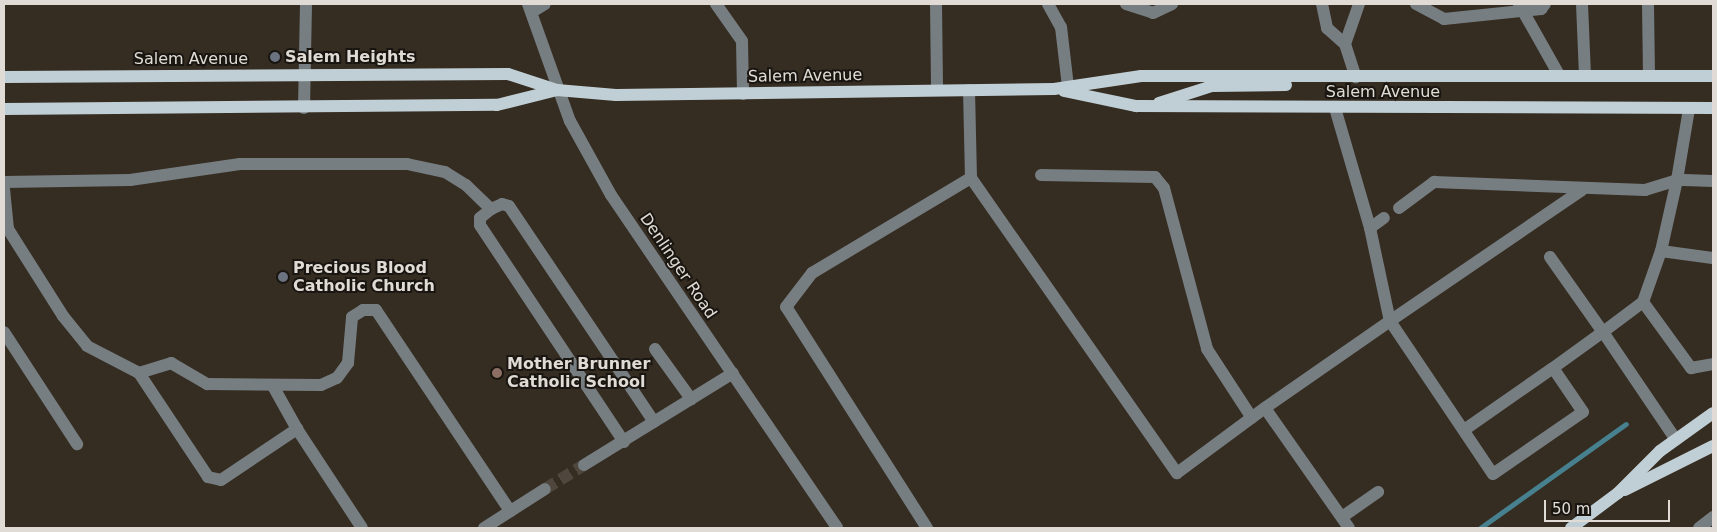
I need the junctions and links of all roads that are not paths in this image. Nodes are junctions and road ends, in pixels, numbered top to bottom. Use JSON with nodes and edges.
{"nodes":[{"id":1,"x":306,"y":4,"type":"edge"},
{"id":2,"x":545,"y":4,"type":"edge"},
{"id":3,"x":716,"y":4,"type":"edge"},
{"id":4,"x":936,"y":4,"type":"edge"},
{"id":5,"x":1048,"y":4,"type":"edge"},
{"id":6,"x":1126,"y":4,"type":"edge"},
{"id":7,"x":1172,"y":4,"type":"edge"},
{"id":8,"x":1322,"y":4,"type":"edge"},
{"id":9,"x":1359,"y":4,"type":"edge"},
{"id":10,"x":1416,"y":4,"type":"edge"},
{"id":11,"x":1546,"y":4,"type":"edge"},
{"id":12,"x":1582,"y":4,"type":"edge"},
{"id":13,"x":1648,"y":4,"type":"edge"},
{"id":14,"x":530,"y":8,"type":"edge"},
{"id":15,"x":1520,"y":8,"type":"edge"},
{"id":16,"x":1345,"y":44,"type":"junction"},
{"id":17,"x":306,"y":75,"type":"junction"},
{"id":18,"x":1559,"y":75,"type":"junction"},
{"id":19,"x":1585,"y":76,"type":"junction"},
{"id":20,"x":1649,"y":76,"type":"junction"},
{"id":21,"x":1713,"y":76,"type":"edge"},
{"id":22,"x":4,"y":77,"type":"edge"},
{"id":23,"x":1356,"y":77,"type":"junction"},
{"id":24,"x":1068,"y":87,"type":"junction"},
{"id":25,"x":1054,"y":89,"type":"junction"},
{"id":26,"x":557,"y":90,"type":"junction"},
{"id":27,"x":937,"y":90,"type":"junction"},
{"id":28,"x":969,"y":90,"type":"junction"},
{"id":29,"x":743,"y":94,"type":"junction"},
{"id":30,"x":1150,"y":107,"type":"junction"},
{"id":31,"x":4,"y":108,"type":"edge"},
{"id":32,"x":304,"y":108,"type":"junction"},
{"id":33,"x":1335,"y":108,"type":"junction"},
{"id":34,"x":1689,"y":108,"type":"junction"},
{"id":35,"x":1713,"y":108,"type":"edge"},
{"id":36,"x":1041,"y":175,"type":"dead end"},
{"id":37,"x":971,"y":178,"type":"junction"},
{"id":38,"x":1677,"y":180,"type":"junction"},
{"id":39,"x":1713,"y":181,"type":"edge"},
{"id":40,"x":4,"y":182,"type":"edge"},
{"id":41,"x":4,"y":189,"type":"edge"},
{"id":42,"x":1582,"y":190,"type":"junction"},
{"id":43,"x":1399,"y":208,"type":"dead end"},
{"id":44,"x":491,"y":210,"type":"junction"},
{"id":45,"x":1384,"y":218,"type":"dead end"},
{"id":46,"x":1370,"y":228,"type":"junction"},
{"id":47,"x":1661,"y":251,"type":"junction"},
{"id":48,"x":1550,"y":258,"type":"dead end"},
{"id":49,"x":1713,"y":258,"type":"edge"},
{"id":50,"x":1643,"y":302,"type":"junction"},
{"id":51,"x":1390,"y":321,"type":"junction"},
{"id":52,"x":4,"y":332,"type":"edge"},
{"id":53,"x":1603,"y":332,"type":"junction"},
{"id":54,"x":655,"y":349,"type":"dead end"},
{"id":55,"x":1713,"y":364,"type":"edge"},
{"id":56,"x":1553,"y":368,"type":"junction"},
{"id":57,"x":732,"y":373,"type":"junction"},
{"id":58,"x":139,"y":374,"type":"junction"},
{"id":59,"x":273,"y":386,"type":"junction"},
{"id":60,"x":691,"y":399,"type":"junction"},
{"id":61,"x":1265,"y":408,"type":"junction"},
{"id":62,"x":1713,"y":413,"type":"edge"},
{"id":63,"x":1252,"y":418,"type":"junction"},
{"id":64,"x":654,"y":422,"type":"junction"},
{"id":65,"x":297,"y":429,"type":"junction"},
{"id":66,"x":1464,"y":430,"type":"junction"},
{"id":67,"x":1676,"y":440,"type":"junction"},
{"id":68,"x":624,"y":442,"type":"junction"},
{"id":69,"x":77,"y":444,"type":"dead end"},
{"id":70,"x":1713,"y":446,"type":"edge"},
{"id":71,"x":584,"y":465,"type":"tunnel mouth"},
{"id":72,"x":545,"y":489,"type":"tunnel mouth"},
{"id":73,"x":1378,"y":492,"type":"dead end"},
{"id":74,"x":1618,"y":493,"type":"junction"},
{"id":75,"x":510,"y":511,"type":"junction"},
{"id":76,"x":1342,"y":517,"type":"junction"},
{"id":77,"x":1713,"y":517,"type":"edge"},
{"id":78,"x":362,"y":528,"type":"edge"},
{"id":79,"x":484,"y":528,"type":"edge"},
{"id":80,"x":838,"y":528,"type":"edge"},
{"id":81,"x":927,"y":528,"type":"edge"},
{"id":82,"x":1349,"y":528,"type":"edge"},
{"id":83,"x":1571,"y":528,"type":"edge"},
{"id":84,"x":1699,"y":528,"type":"edge"}],
"edges":[{"from":1,"to":17,"type":"street"},
{"from":2,"to":14,"type":"street"},
{"from":3,"to":29,"type":"street"},
{"from":4,"to":27,"type":"street"},
{"from":5,"to":24,"type":"street"},
{"from":6,"to":7,"type":"street"},
{"from":8,"to":16,"type":"street"},
{"from":9,"to":16,"type":"street"},
{"from":10,"to":15,"type":"street"},
{"from":11,"to":15,"type":"street"},
{"from":12,"to":19,"type":"street"},
{"from":13,"to":20,"type":"street"},
{"from":14,"to":26,"type":"street","name":"Denlinger Road"},
{"from":15,"to":18,"type":"street"},
{"from":16,"to":23,"type":"street"},
{"from":17,"to":22,"type":"main road","name":"Salem Avenue"},
{"from":17,"to":26,"type":"main road","name":"Salem Avenue"},
{"from":17,"to":32,"type":"street"},
{"from":18,"to":19,"type":"main road","name":"Salem Avenue"},
{"from":18,"to":23,"type":"main road","name":"Salem Avenue"},
{"from":19,"to":20,"type":"main road","name":"Salem Avenue"},
{"from":20,"to":21,"type":"main road","name":"Salem Avenue"},
{"from":23,"to":24,"type":"main road","name":"Salem Avenue"},
{"from":23,"to":30,"type":"main road"},
{"from":24,"to":25,"type":"main road","name":"Salem Avenue"},
{"from":25,"to":28,"type":"main road","name":"Salem Avenue"},
{"from":25,"to":30,"type":"main road","name":"Salem Avenue"},
{"from":26,"to":29,"type":"main road","name":"Salem Avenue"},
{"from":26,"to":32,"type":"main road","name":"Salem Avenue"},
{"from":26,"to":57,"type":"street","name":"Denlinger Road"},
{"from":27,"to":28,"type":"main road","name":"Salem Avenue"},
{"from":27,"to":29,"type":"main road","name":"Salem Avenue"},
{"from":28,"to":37,"type":"street"},
{"from":30,"to":33,"type":"main road","name":"Salem Avenue"},
{"from":31,"to":32,"type":"main road","name":"Salem Avenue"},
{"from":33,"to":34,"type":"main road","name":"Salem Avenue"},
{"from":33,"to":46,"type":"street"},
{"from":34,"to":35,"type":"main road","name":"Salem Avenue"},
{"from":34,"to":38,"type":"street"},
{"from":36,"to":63,"type":"street"},
{"from":37,"to":63,"type":"street"},
{"from":37,"to":81,"type":"street"},
{"from":38,"to":39,"type":"street"},
{"from":38,"to":42,"type":"street"},
{"from":38,"to":47,"type":"street"},
{"from":40,"to":44,"type":"street"},
{"from":41,"to":58,"type":"street"},
{"from":42,"to":43,"type":"street"},
{"from":42,"to":51,"type":"street"},
{"from":44,"to":64,"type":"street"},
{"from":44,"to":68,"type":"street"},
{"from":45,"to":46,"type":"street"},
{"from":46,"to":51,"type":"street"},
{"from":47,"to":49,"type":"street"},
{"from":47,"to":50,"type":"street"},
{"from":48,"to":53,"type":"street"},
{"from":50,"to":53,"type":"street"},
{"from":50,"to":55,"type":"street"},
{"from":51,"to":61,"type":"street"},
{"from":51,"to":66,"type":"street"},
{"from":52,"to":69,"type":"street"},
{"from":53,"to":56,"type":"street"},
{"from":53,"to":67,"type":"street"},
{"from":54,"to":60,"type":"street"},
{"from":56,"to":66,"type":"street"},
{"from":56,"to":66,"type":"street"},
{"from":57,"to":60,"type":"street"},
{"from":57,"to":80,"type":"street","name":"Denlinger Road"},
{"from":58,"to":59,"type":"street"},
{"from":58,"to":65,"type":"street"},
{"from":59,"to":65,"type":"street"},
{"from":59,"to":75,"type":"street"},
{"from":60,"to":64,"type":"street"},
{"from":61,"to":63,"type":"street"},
{"from":61,"to":76,"type":"street"},
{"from":62,"to":67,"type":"main road"},
{"from":64,"to":68,"type":"street"},
{"from":65,"to":78,"type":"street"},
{"from":67,"to":74,"type":"main road"},
{"from":68,"to":71,"type":"street"},
{"from":70,"to":74,"type":"main road"},
{"from":72,"to":75,"type":"street"},
{"from":73,"to":76,"type":"street"},
{"from":74,"to":83,"type":"main road"},
{"from":75,"to":79,"type":"street"},
{"from":76,"to":82,"type":"street"},
{"from":77,"to":84,"type":"street"}]}
